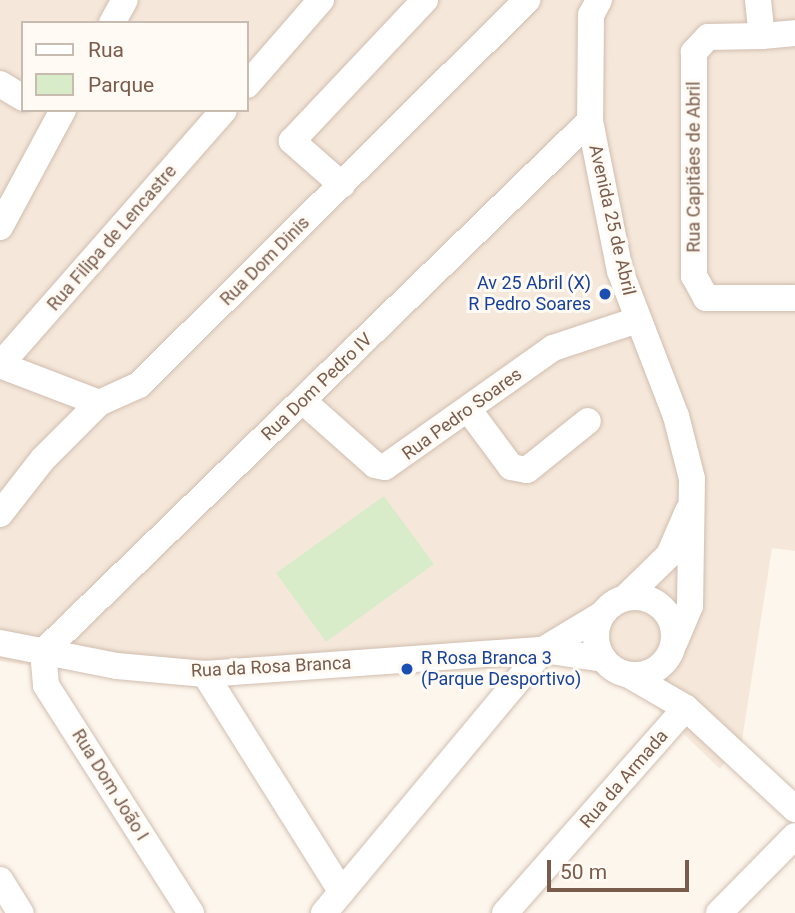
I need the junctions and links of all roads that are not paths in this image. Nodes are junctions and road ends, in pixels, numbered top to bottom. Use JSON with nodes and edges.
{"nodes":[{"id":1,"x":125,"y":0,"type":"edge"},
{"id":2,"x":321,"y":0,"type":"edge"},
{"id":3,"x":425,"y":0,"type":"edge"},
{"id":4,"x":527,"y":0,"type":"edge"},
{"id":5,"x":758,"y":0,"type":"edge"},
{"id":6,"x":591,"y":5,"type":"edge"},
{"id":7,"x":113,"y":21,"type":"edge"},
{"id":8,"x":795,"y":33,"type":"edge"},
{"id":9,"x":762,"y":36,"type":"junction"},
{"id":10,"x":0,"y":84,"type":"edge"},
{"id":11,"x":248,"y":84,"type":"edge"},
{"id":12,"x":21,"y":97,"type":"edge"},
{"id":13,"x":222,"y":112,"type":"edge"},
{"id":14,"x":55,"y":113,"type":"edge"},
{"id":15,"x":590,"y":121,"type":"junction"},
{"id":16,"x":342,"y":185,"type":"junction"},
{"id":17,"x":0,"y":227,"type":"edge"},
{"id":18,"x":795,"y":298,"type":"edge"},
{"id":19,"x":637,"y":320,"type":"junction"},
{"id":20,"x":0,"y":365,"type":"edge"},
{"id":21,"x":303,"y":401,"type":"junction"},
{"id":22,"x":99,"y":403,"type":"junction"},
{"id":23,"x":468,"y":410,"type":"junction"},
{"id":24,"x":588,"y":421,"type":"dead end"},
{"id":25,"x":692,"y":499,"type":"junction"},
{"id":26,"x":0,"y":514,"type":"edge"},
{"id":27,"x":626,"y":597,"type":"junction"},
{"id":28,"x":601,"y":615,"type":"junction"},
{"id":29,"x":0,"y":643,"type":"edge"},
{"id":30,"x":672,"y":649,"type":"junction"},
{"id":31,"x":544,"y":650,"type":"junction"},
{"id":32,"x":43,"y":652,"type":"junction"},
{"id":33,"x":603,"y":659,"type":"junction"},
{"id":34,"x":205,"y":674,"type":"junction"},
{"id":35,"x":629,"y":675,"type":"junction"},
{"id":36,"x":686,"y":708,"type":"junction"},
{"id":37,"x":795,"y":810,"type":"edge"},
{"id":38,"x":795,"y":836,"type":"edge"},
{"id":39,"x":0,"y":880,"type":"edge"},
{"id":40,"x":342,"y":892,"type":"junction"},
{"id":41,"x":21,"y":913,"type":"edge"},
{"id":42,"x":191,"y":913,"type":"edge"},
{"id":43,"x":324,"y":913,"type":"edge"},
{"id":44,"x":505,"y":913,"type":"edge"},
{"id":45,"x":719,"y":913,"type":"edge"}],
"edges":[{"from":1,"to":7,"type":"street"},
{"from":2,"to":11,"type":"street"},
{"from":3,"to":16,"type":"street"},
{"from":4,"to":16,"type":"street","name":"Rua Dom Dinis"},
{"from":5,"to":9,"type":"street"},
{"from":6,"to":15,"type":"street","name":"Avenida 25 de Abril"},
{"from":8,"to":9,"type":"street"},
{"from":9,"to":18,"type":"street","name":"Rua Capitães de Abril"},
{"from":10,"to":12,"type":"street"},
{"from":13,"to":20,"type":"street","name":"Rua Filipa de Lencastre"},
{"from":14,"to":17,"type":"street"},
{"from":15,"to":19,"type":"street","name":"Avenida 25 de Abril"},
{"from":15,"to":21,"type":"street","name":"Rua Dom Pedro IV"},
{"from":16,"to":22,"type":"street","name":"Rua Dom Dinis"},
{"from":19,"to":23,"type":"street","name":"Rua Pedro Soares"},
{"from":19,"to":25,"type":"street","name":"Avenida 25 de Abril"},
{"from":20,"to":22,"type":"street"},
{"from":21,"to":23,"type":"street","name":"Rua Pedro Soares"},
{"from":21,"to":32,"type":"street","name":"Rua Dom Pedro IV"},
{"from":22,"to":26,"type":"street","name":"Rua Dom Dinis"},
{"from":23,"to":24,"type":"street"},
{"from":25,"to":27,"type":"street","name":"Avenida 25 de Abril"},
{"from":25,"to":30,"type":"street","name":"Avenida 25 de Abril"},
{"from":27,"to":28,"type":"street"},
{"from":27,"to":30,"type":"street"},
{"from":28,"to":31,"type":"street","name":"Rua da Rosa Branca"},
{"from":28,"to":33,"type":"street"},
{"from":29,"to":32,"type":"street","name":"Rua da Rosa Branca"},
{"from":30,"to":35,"type":"street"},
{"from":30,"to":36,"type":"street"},
{"from":31,"to":33,"type":"street","name":"Rua da Rosa Branca"},
{"from":31,"to":34,"type":"street","name":"Rua da Rosa Branca"},
{"from":31,"to":40,"type":"street"},
{"from":32,"to":34,"type":"street","name":"Rua da Rosa Branca"},
{"from":32,"to":42,"type":"street","name":"Rua Dom João I"},
{"from":33,"to":35,"type":"street"},
{"from":34,"to":40,"type":"street"},
{"from":35,"to":36,"type":"street"},
{"from":36,"to":37,"type":"street"},
{"from":36,"to":44,"type":"street","name":"Rua da Armada"},
{"from":38,"to":45,"type":"street"},
{"from":39,"to":41,"type":"street"},
{"from":40,"to":43,"type":"street"}]}
